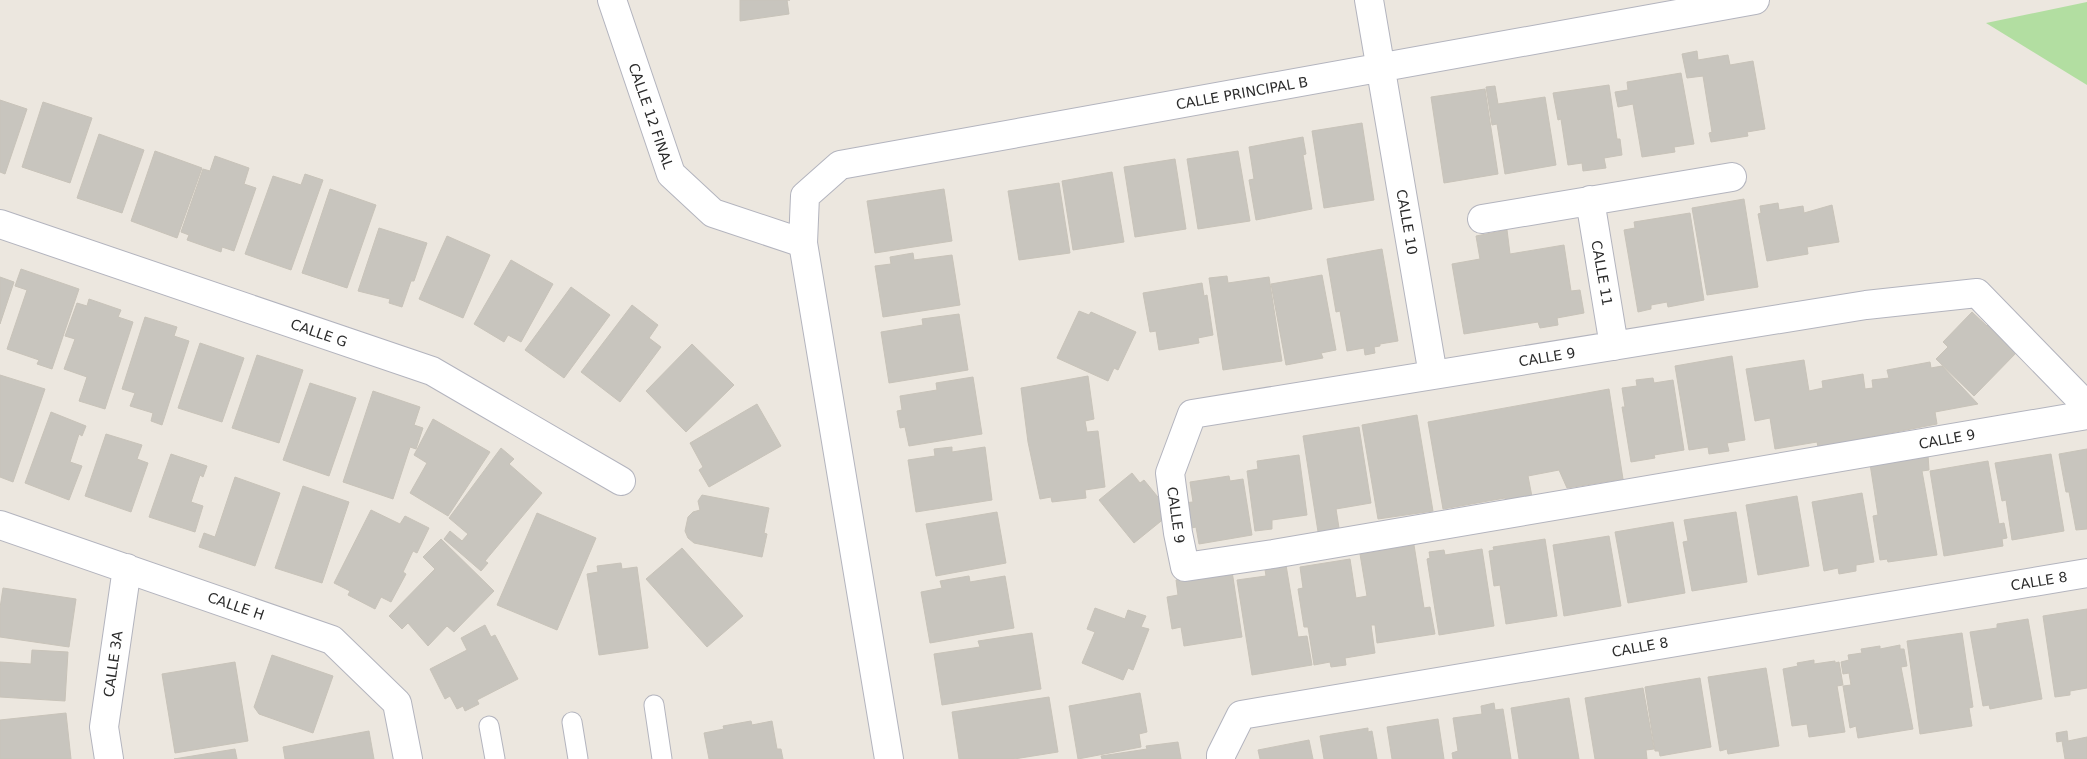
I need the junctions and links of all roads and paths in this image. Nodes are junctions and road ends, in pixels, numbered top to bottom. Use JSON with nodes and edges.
{"nodes":[{"id":1,"x":612,"y":0,"type":"edge"},
{"id":2,"x":1368,"y":0,"type":"edge"},
{"id":3,"x":1745,"y":2,"type":"edge"},
{"id":4,"x":1380,"y":69,"type":"junction"},
{"id":5,"x":1732,"y":177,"type":"dead end"},
{"id":6,"x":1590,"y":200,"type":"junction"},
{"id":7,"x":1482,"y":219,"type":"dead end"},
{"id":8,"x":0,"y":224,"type":"edge"},
{"id":9,"x":803,"y":243,"type":"junction"},
{"id":10,"x":1614,"y":346,"type":"junction"},
{"id":11,"x":1433,"y":375,"type":"junction"},
{"id":12,"x":2087,"y":406,"type":"edge"},
{"id":13,"x":2087,"y":415,"type":"edge"},
{"id":14,"x":621,"y":481,"type":"dead end"},
{"id":15,"x":0,"y":525,"type":"edge"},
{"id":16,"x":127,"y":568,"type":"junction"},
{"id":17,"x":2087,"y":573,"type":"edge"},
{"id":18,"x":654,"y":705,"type":"dead end"},
{"id":19,"x":572,"y":722,"type":"dead end"},
{"id":20,"x":489,"y":726,"type":"dead end"},
{"id":21,"x":109,"y":759,"type":"edge"},
{"id":22,"x":408,"y":759,"type":"edge"},
{"id":23,"x":495,"y":759,"type":"edge"},
{"id":24,"x":578,"y":759,"type":"edge"},
{"id":25,"x":662,"y":759,"type":"edge"},
{"id":26,"x":889,"y":759,"type":"edge"},
{"id":27,"x":1221,"y":759,"type":"edge"}],
"edges":[{"from":1,"to":9,"type":"street","name":"CALLE 12 FINAL"},
{"from":2,"to":4,"type":"street","name":"CALLE 10"},
{"from":3,"to":4,"type":"street","name":"CALLE PRINCIPAL B"},
{"from":4,"to":9,"type":"street","name":"CALLE PRINCIPAL B"},
{"from":4,"to":11,"type":"street","name":"CALLE 10"},
{"from":5,"to":6,"type":"street"},
{"from":6,"to":7,"type":"street"},
{"from":6,"to":10,"type":"street","name":"CALLE 11"},
{"from":8,"to":14,"type":"street","name":"CALLE G"},
{"from":9,"to":26,"type":"street","name":"CALLE PRINCIPAL B"},
{"from":10,"to":11,"type":"street","name":"CALLE 9"},
{"from":10,"to":12,"type":"street","name":"CALLE 9"},
{"from":11,"to":13,"type":"street","name":"CALLE 9"},
{"from":15,"to":16,"type":"street","name":"CALLE H"},
{"from":16,"to":21,"type":"street","name":"CALLE 3A"},
{"from":16,"to":22,"type":"street","name":"CALLE H"},
{"from":17,"to":27,"type":"street","name":"CALLE 8"},
{"from":18,"to":25,"type":"lane"},
{"from":19,"to":24,"type":"lane"},
{"from":20,"to":23,"type":"lane"}]}
